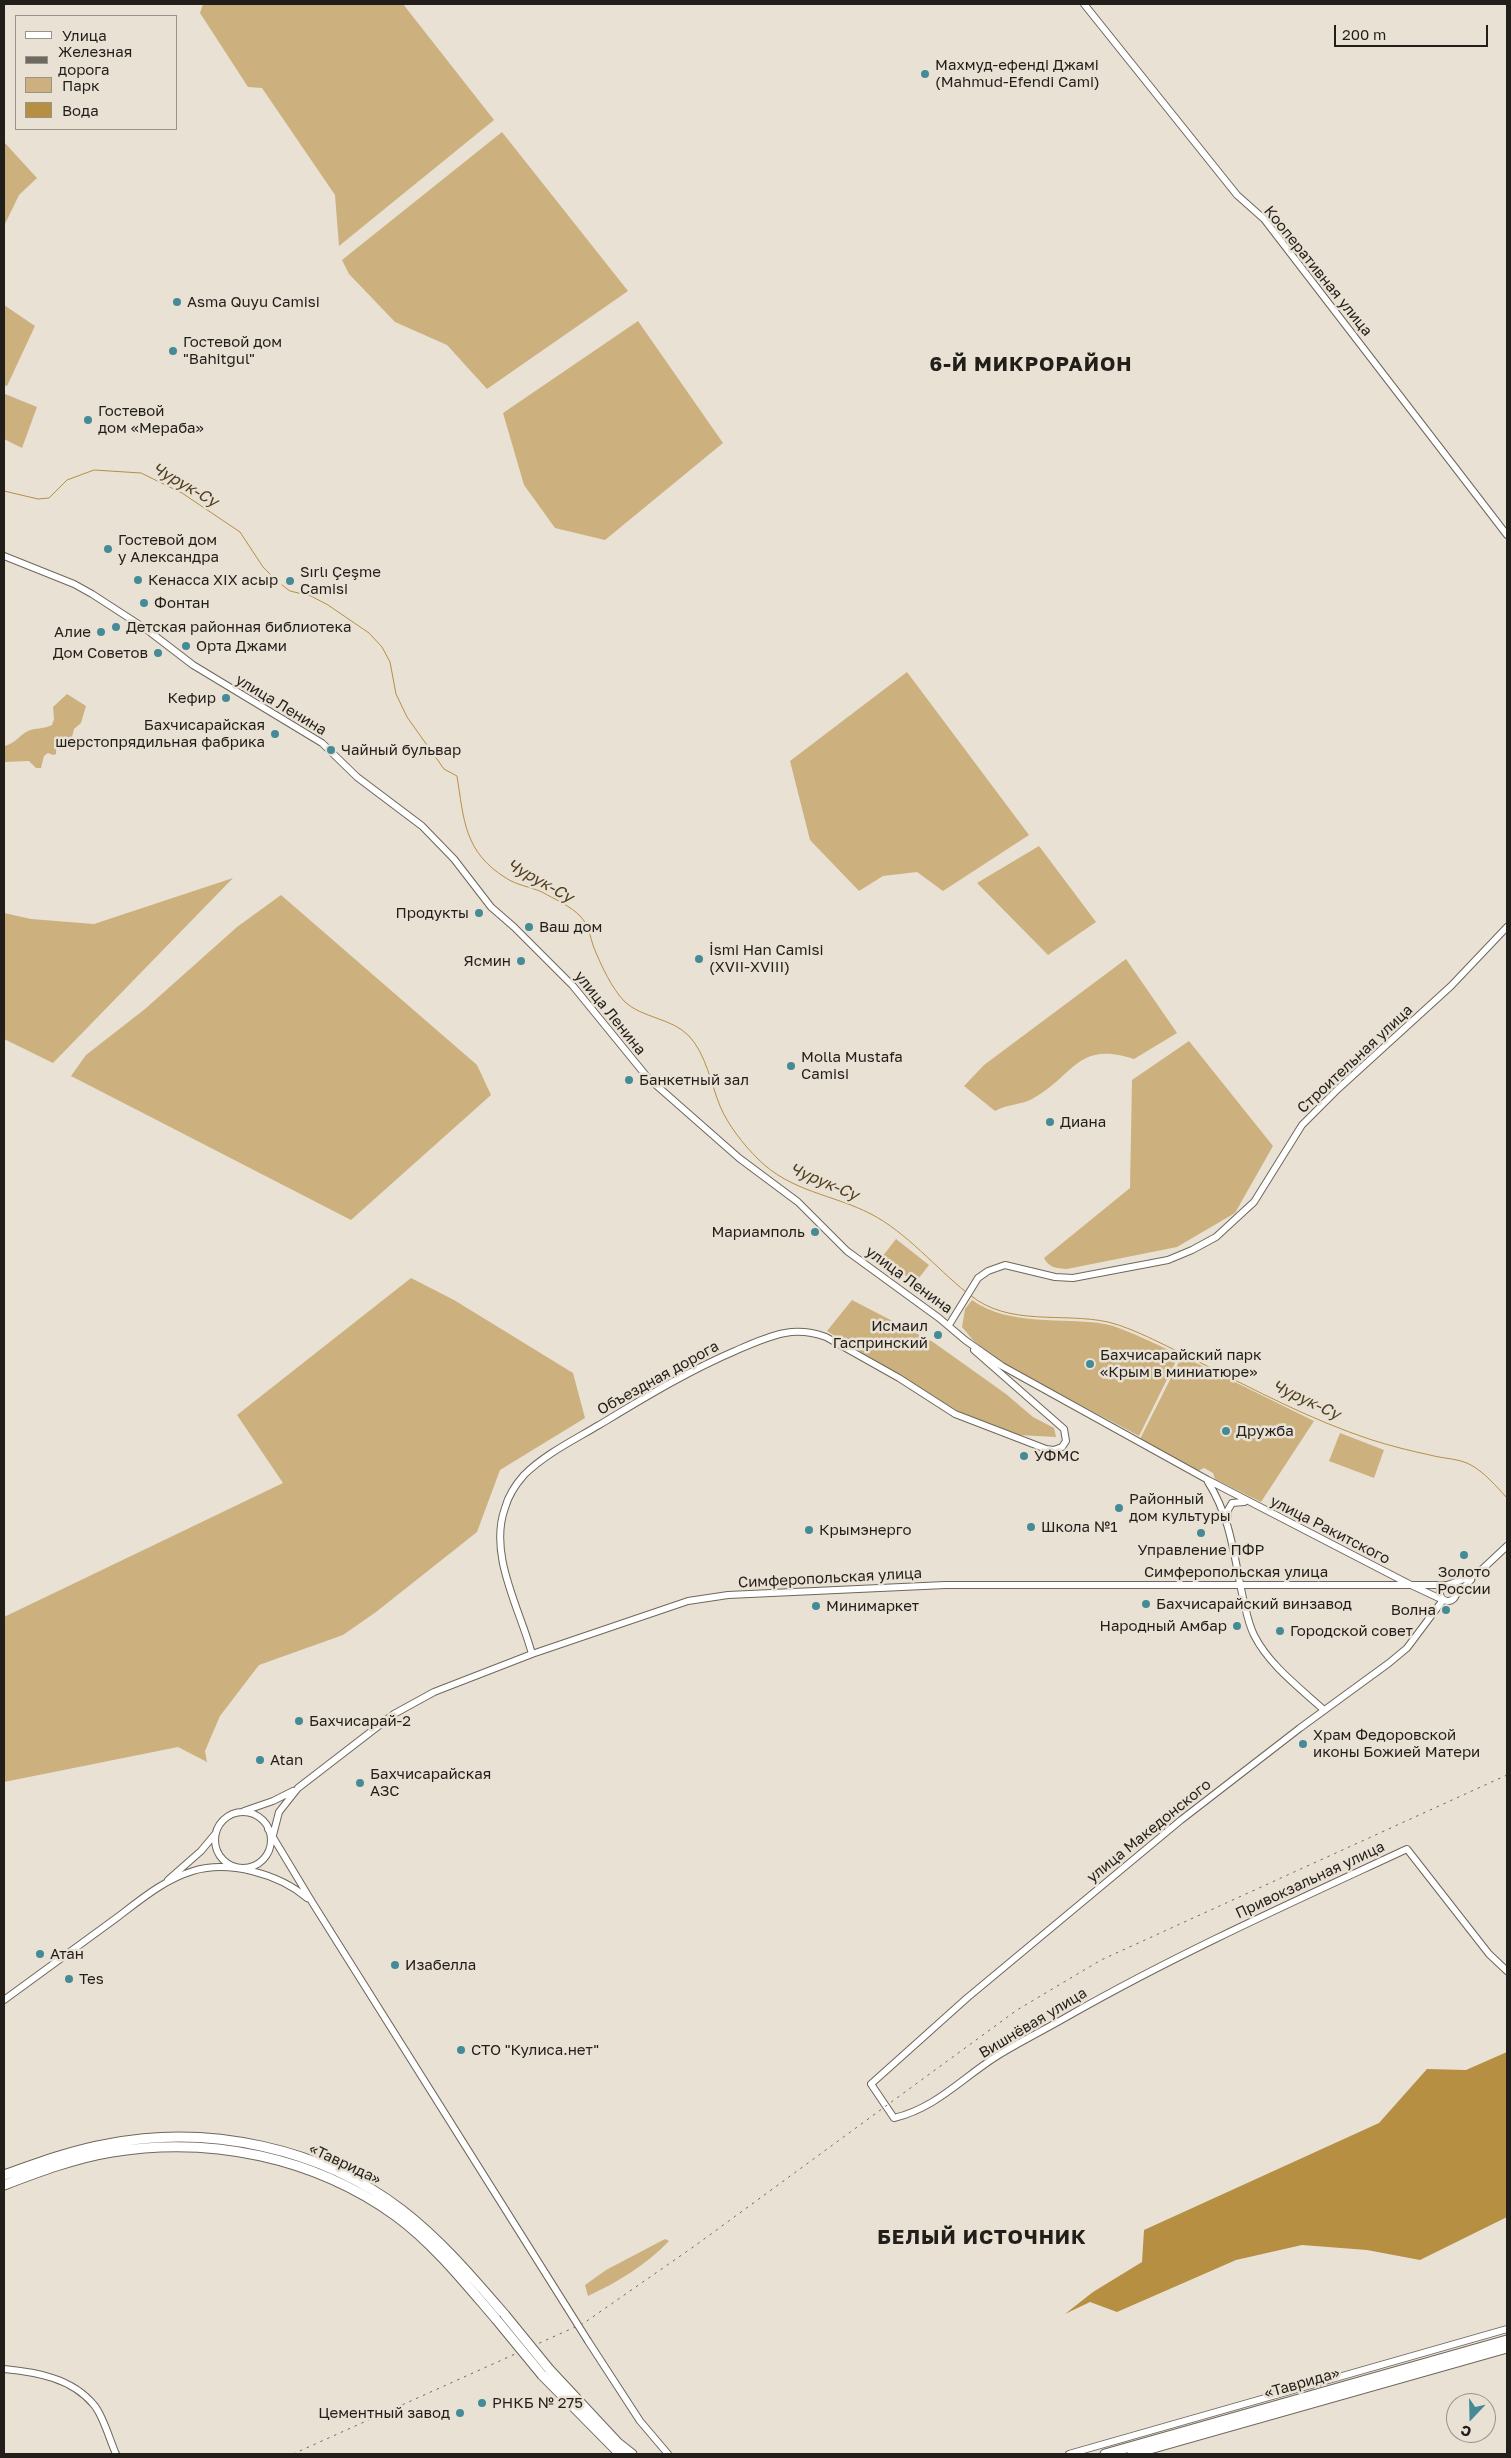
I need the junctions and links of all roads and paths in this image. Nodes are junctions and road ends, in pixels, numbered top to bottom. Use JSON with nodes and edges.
{"nodes":[{"id":1,"x":1084,"y":4,"type":"edge"},
{"id":2,"x":1507,"y":535,"type":"edge"},
{"id":3,"x":4,"y":556,"type":"edge"},
{"id":4,"x":1507,"y":927,"type":"edge"},
{"id":5,"x":949,"y":1325,"type":"junction"},
{"id":6,"x":965,"y":1340,"type":"junction"},
{"id":7,"x":1208,"y":1480,"type":"junction"},
{"id":8,"x":1250,"y":1504,"type":"junction"},
{"id":9,"x":1228,"y":1521,"type":"junction"},
{"id":10,"x":1507,"y":1546,"type":"edge"},
{"id":11,"x":1476,"y":1575,"type":"junction"},
{"id":12,"x":1240,"y":1585,"type":"junction"},
{"id":13,"x":1411,"y":1585,"type":"junction"},
{"id":14,"x":1447,"y":1585,"type":"junction"},
{"id":15,"x":1456,"y":1595,"type":"junction"},
{"id":16,"x":1443,"y":1600,"type":"junction"},
{"id":17,"x":532,"y":1654,"type":"junction"},
{"id":18,"x":1324,"y":1710,"type":"junction"},
{"id":19,"x":298,"y":1788,"type":"junction"},
{"id":20,"x":242,"y":1812,"type":"junction"},
{"id":21,"x":218,"y":1830,"type":"junction"},
{"id":22,"x":271,"y":1834,"type":"junction"},
{"id":23,"x":239,"y":1869,"type":"junction"},
{"id":24,"x":161,"y":1886,"type":"junction"},
{"id":25,"x":312,"y":1902,"type":"junction"},
{"id":26,"x":1223,"y":1934,"type":"joint"},
{"id":27,"x":1507,"y":1971,"type":"edge"},
{"id":28,"x":4,"y":2000,"type":"edge"},
{"id":29,"x":871,"y":2084,"type":"joint"},
{"id":30,"x":4,"y":2176,"type":"edge"},
{"id":31,"x":4,"y":2185,"type":"edge"},
{"id":32,"x":1507,"y":2329,"type":"edge"},
{"id":33,"x":1507,"y":2340,"type":"edge"},
{"id":34,"x":1507,"y":2348,"type":"edge"},
{"id":35,"x":4,"y":2369,"type":"edge"},
{"id":36,"x":545,"y":2372,"type":"junction"},
{"id":37,"x":116,"y":2454,"type":"edge"},
{"id":38,"x":620,"y":2454,"type":"edge"},
{"id":39,"x":632,"y":2454,"type":"edge"},
{"id":40,"x":668,"y":2454,"type":"edge"},
{"id":41,"x":1069,"y":2454,"type":"edge"},
{"id":42,"x":1105,"y":2454,"type":"edge"},
{"id":43,"x":1132,"y":2454,"type":"edge"}],
"edges":[{"from":1,"to":2,"type":"main road","name":"Кооперативная улица"},
{"from":3,"to":5,"type":"main road","name":"улица Ленина"},
{"from":4,"to":5,"type":"main road","name":"Строительная улица"},
{"from":5,"to":6,"type":"main road","name":"улица Ленина"},
{"from":6,"to":7,"type":"main road","name":"улица Ленина"},
{"from":6,"to":17,"type":"main road","name":"Объездная дорога"},
{"from":7,"to":8,"type":"main road","name":"улица Ракитского"},
{"from":7,"to":9,"type":"main road"},
{"from":8,"to":9,"type":"main road"},
{"from":8,"to":13,"type":"main road","name":"улица Ракитского"},
{"from":9,"to":12,"type":"main road"},
{"from":10,"to":11,"type":"main road"},
{"from":11,"to":14,"type":"main road","name":"Симферопольская улица"},
{"from":11,"to":15,"type":"main road"},
{"from":12,"to":13,"type":"main road","name":"Симферопольская улица"},
{"from":12,"to":17,"type":"main road","name":"Симферопольская улица"},
{"from":12,"to":18,"type":"main road"},
{"from":13,"to":14,"type":"main road","name":"Симферопольская улица"},
{"from":13,"to":16,"type":"main road","name":"улица Ракитского"},
{"from":14,"to":15,"type":"main road"},
{"from":14,"to":16,"type":"main road"},
{"from":15,"to":16,"type":"main road"},
{"from":16,"to":18,"type":"main road","name":"улица Македонского"},
{"from":17,"to":19,"type":"main road","name":"Симферопольская улица"},
{"from":18,"to":29,"type":"main road","name":"улица Македонского"},
{"from":19,"to":20,"type":"main road","name":"Симферопольская улица"},
{"from":19,"to":22,"type":"main road","name":"Симферопольская улица"},
{"from":20,"to":21,"type":"main road"},
{"from":20,"to":22,"type":"main road"},
{"from":21,"to":23,"type":"main road"},
{"from":21,"to":24,"type":"main road"},
{"from":22,"to":23,"type":"main road"},
{"from":22,"to":25,"type":"main road"},
{"from":23,"to":24,"type":"main road"},
{"from":23,"to":25,"type":"main road"},
{"from":24,"to":28,"type":"main road"},
{"from":25,"to":40,"type":"main road","bridge":true},
{"from":26,"to":27,"type":"main road","name":"Привокзальная улица"},
{"from":26,"to":29,"type":"main road","name":"Вишнёвая улица"},
{"from":30,"to":36,"type":"highway","name":"«Таврида»","bridge":true},
{"from":31,"to":36,"type":"highway","name":"«Таврида»","bridge":true},
{"from":32,"to":41,"type":"main road"},
{"from":33,"to":42,"type":"highway","name":"«Таврида»"},
{"from":34,"to":43,"type":"highway","name":"«Таврида»"},
{"from":35,"to":37,"type":"main road"},
{"from":36,"to":38,"type":"highway","name":"«Таврида»"},
{"from":36,"to":39,"type":"highway","name":"«Таврида»"}]}
